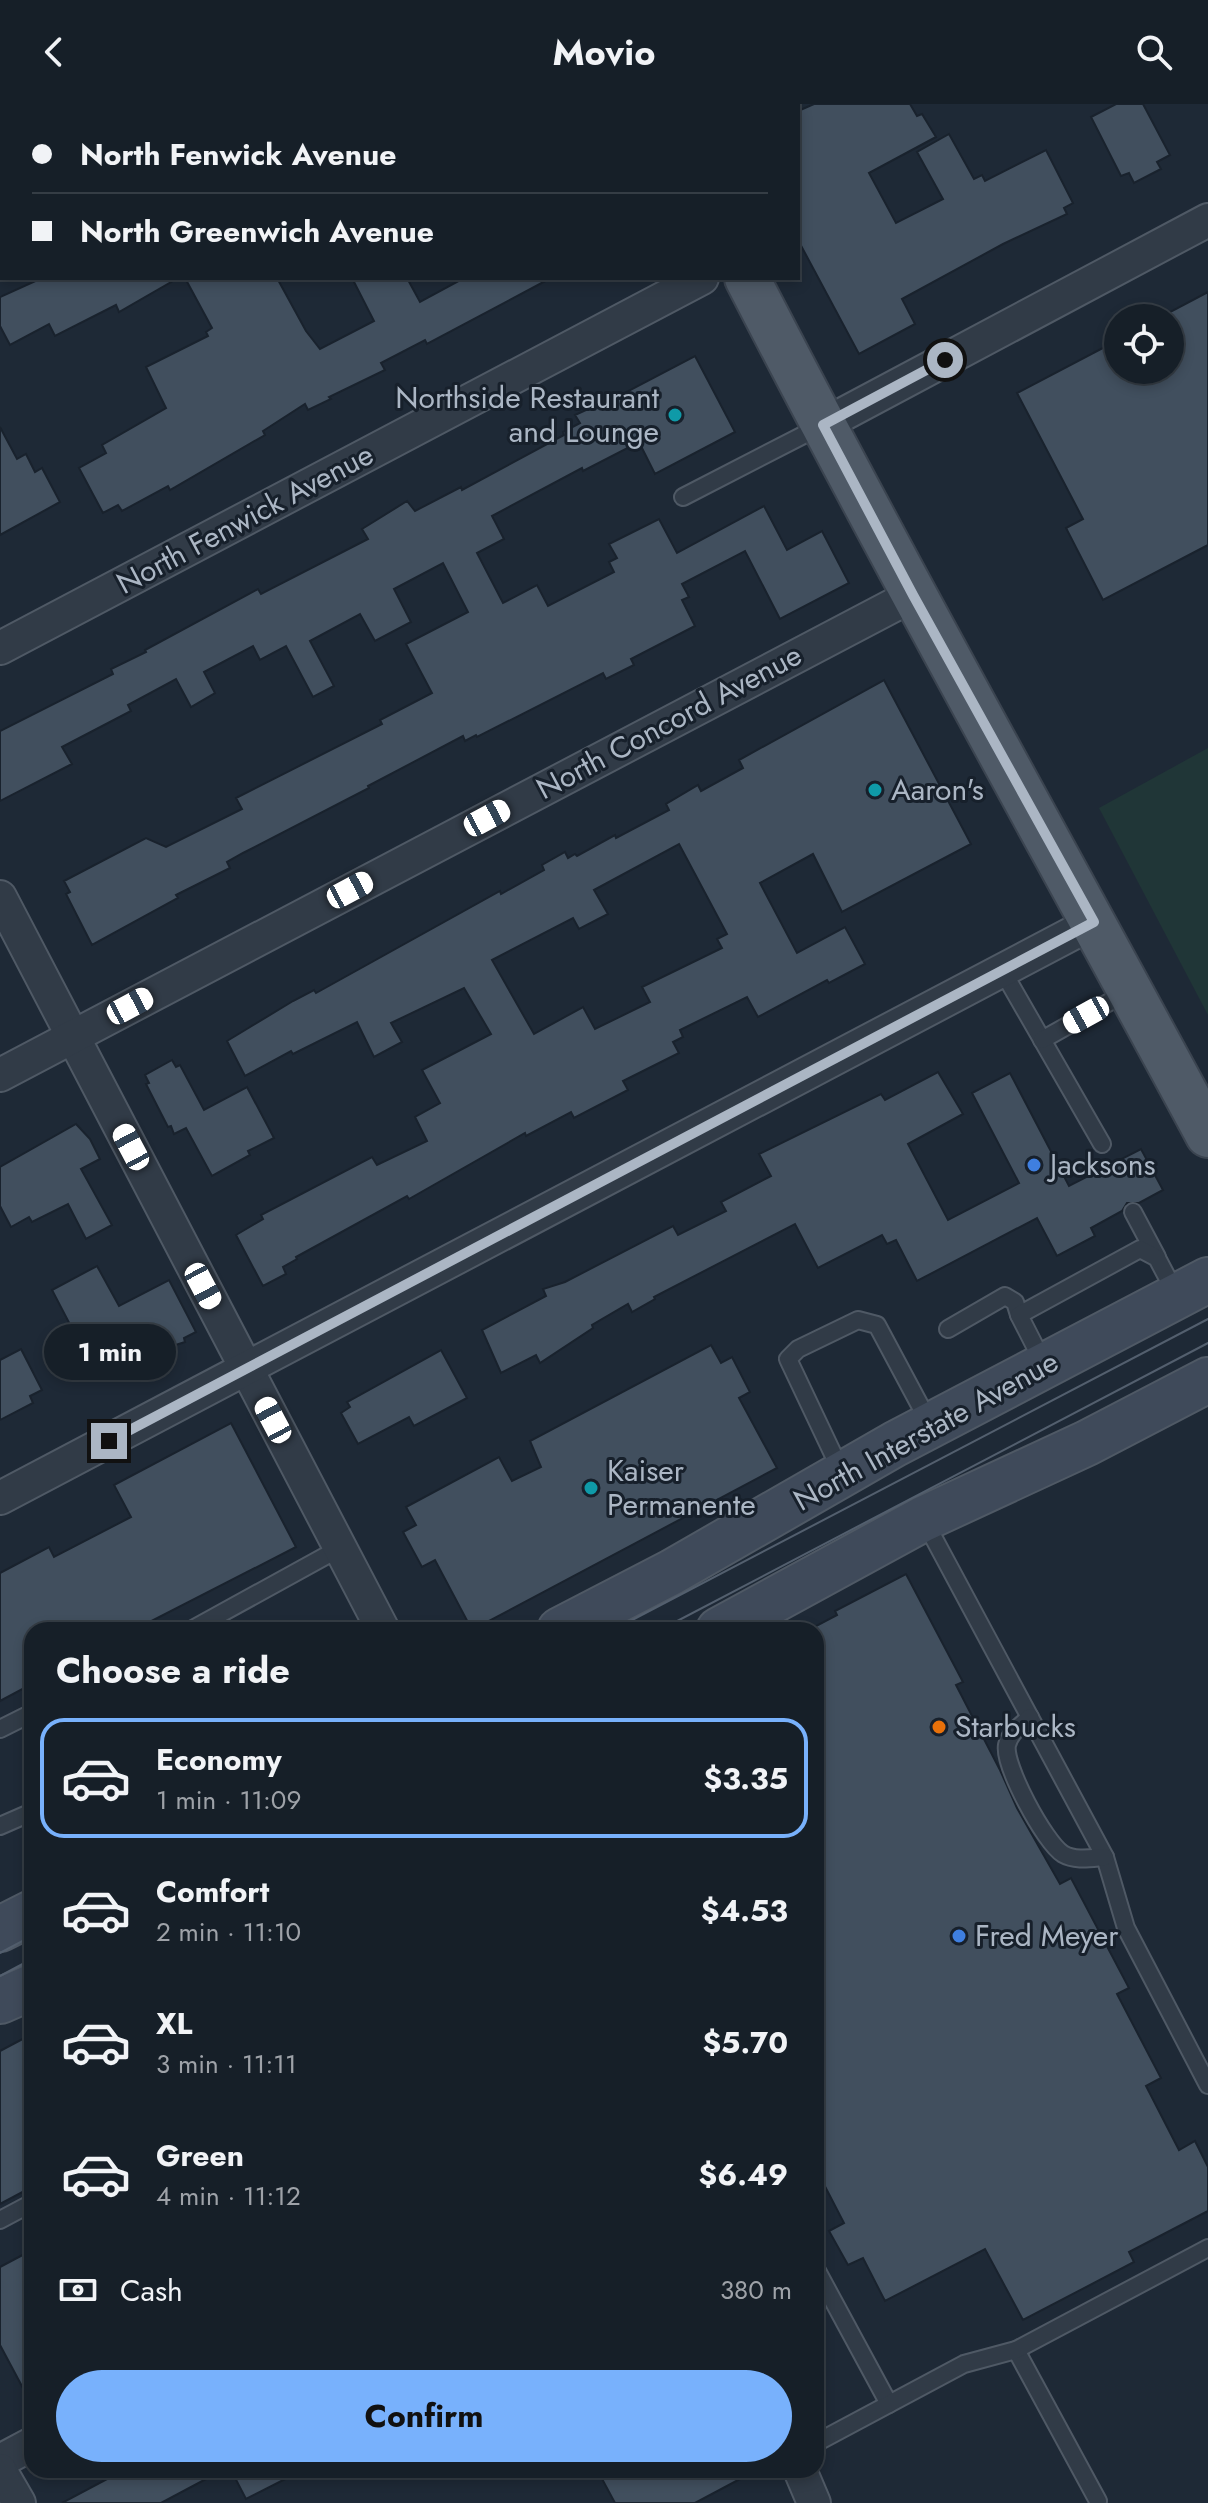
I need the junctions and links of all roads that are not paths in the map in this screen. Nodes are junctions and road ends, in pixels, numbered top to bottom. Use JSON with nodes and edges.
{"nodes":[{"id":1,"x":1208,"y":220,"type":"edge"},
{"id":2,"x":698,"y":280,"type":"edge"},
{"id":3,"x":748,"y":280,"type":"edge"},
{"id":4,"x":823,"y":425,"type":"junction"},
{"id":5,"x":683,"y":497,"type":"dead end"},
{"id":6,"x":913,"y":595,"type":"junction"},
{"id":7,"x":0,"y":648,"type":"edge"},
{"id":8,"x":0,"y":897,"type":"edge"},
{"id":9,"x":1094,"y":922,"type":"junction"},
{"id":10,"x":1002,"y":970,"type":"junction"},
{"id":11,"x":1131,"y":990,"type":"junction"},
{"id":12,"x":74,"y":1036,"type":"junction"},
{"id":13,"x":1042,"y":1040,"type":"junction"},
{"id":14,"x":0,"y":1075,"type":"edge"},
{"id":15,"x":1208,"y":1135,"type":"edge"},
{"id":16,"x":1102,"y":1144,"type":"dead end"},
{"id":17,"x":1133,"y":1212,"type":"dead end"},
{"id":18,"x":1157,"y":1258,"type":"junction"},
{"id":19,"x":1192,"y":1288,"type":"edge"},
{"id":20,"x":1019,"y":1315,"type":"junction"},
{"id":21,"x":948,"y":1329,"type":"dead end"},
{"id":22,"x":1045,"y":1366,"type":"junction"},
{"id":23,"x":246,"y":1369,"type":"junction"},
{"id":24,"x":1208,"y":1380,"type":"edge"},
{"id":25,"x":931,"y":1426,"type":"junction"},
{"id":26,"x":843,"y":1475,"type":"junction"},
{"id":27,"x":0,"y":1498,"type":"edge"},
{"id":28,"x":923,"y":1519,"type":"junction"},
{"id":29,"x":340,"y":1548,"type":"junction"},
{"id":30,"x":206,"y":1622,"type":"edge"},
{"id":31,"x":379,"y":1622,"type":"edge"},
{"id":32,"x":575,"y":1622,"type":"edge"},
{"id":33,"x":734,"y":1622,"type":"edge"},
{"id":34,"x":24,"y":1717,"type":"edge"},
{"id":35,"x":1030,"y":1717,"type":"junction"},
{"id":36,"x":0,"y":1729,"type":"edge"},
{"id":37,"x":24,"y":1816,"type":"edge"},
{"id":38,"x":0,"y":1826,"type":"edge"},
{"id":39,"x":1105,"y":1857,"type":"junction"},
{"id":40,"x":24,"y":1917,"type":"edge"},
{"id":41,"x":0,"y":1929,"type":"edge"},
{"id":42,"x":24,"y":1990,"type":"edge"},
{"id":43,"x":0,"y":2001,"type":"edge"},
{"id":44,"x":1208,"y":2085,"type":"edge"},
{"id":45,"x":24,"y":2207,"type":"edge"},
{"id":46,"x":0,"y":2220,"type":"edge"},
{"id":47,"x":1208,"y":2248,"type":"edge"},
{"id":48,"x":824,"y":2284,"type":"edge"},
{"id":49,"x":1016,"y":2350,"type":"junction"},
{"id":50,"x":889,"y":2404,"type":"junction"},
{"id":51,"x":824,"y":2439,"type":"edge"},
{"id":52,"x":24,"y":2448,"type":"edge"},
{"id":53,"x":0,"y":2461,"type":"edge"},
{"id":54,"x":0,"y":2470,"type":"edge"},
{"id":55,"x":803,"y":2478,"type":"edge"},
{"id":56,"x":1098,"y":2501,"type":"edge"},
{"id":57,"x":19,"y":2503,"type":"edge"},
{"id":58,"x":814,"y":2503,"type":"edge"}],
"edges":[{"from":1,"to":4,"type":"street"},
{"from":2,"to":7,"type":"street","name":"North Fenwick Avenue"},
{"from":3,"to":4,"type":"main road"},
{"from":4,"to":5,"type":"lane"},
{"from":4,"to":6,"type":"main road"},
{"from":6,"to":9,"type":"main road"},
{"from":6,"to":12,"type":"street","name":"North Concord Avenue"},
{"from":8,"to":12,"type":"street"},
{"from":9,"to":10,"type":"street"},
{"from":9,"to":11,"type":"main road"},
{"from":10,"to":13,"type":"lane"},
{"from":10,"to":23,"type":"street"},
{"from":11,"to":13,"type":"lane"},
{"from":11,"to":15,"type":"main road"},
{"from":12,"to":14,"type":"street","name":"North Concord Avenue"},
{"from":12,"to":23,"type":"street"},
{"from":13,"to":16,"type":"lane"},
{"from":17,"to":18,"type":"lane"},
{"from":18,"to":19,"type":"lane"},
{"from":18,"to":20,"type":"lane"},
{"from":19,"to":22,"type":"street","name":"North Interstate Avenue"},
{"from":20,"to":21,"type":"lane"},
{"from":20,"to":22,"type":"lane"},
{"from":22,"to":25,"type":"street","name":"North Interstate Avenue"},
{"from":23,"to":27,"type":"street"},
{"from":23,"to":29,"type":"street"},
{"from":24,"to":28,"type":"street"},
{"from":25,"to":26,"type":"street","name":"North Interstate Avenue"},
{"from":25,"to":26,"type":"lane"},
{"from":26,"to":32,"type":"street","name":"North Interstate Avenue"},
{"from":28,"to":33,"type":"street"},
{"from":28,"to":35,"type":"lane"},
{"from":29,"to":30,"type":"lane"},
{"from":29,"to":31,"type":"street"},
{"from":34,"to":36,"type":"lane"},
{"from":35,"to":39,"type":"lane"},
{"from":35,"to":39,"type":"lane"},
{"from":37,"to":38,"type":"lane"},
{"from":39,"to":44,"type":"lane"},
{"from":40,"to":41,"type":"street"},
{"from":42,"to":43,"type":"street"},
{"from":45,"to":46,"type":"lane"},
{"from":47,"to":49,"type":"lane"},
{"from":48,"to":50,"type":"lane"},
{"from":49,"to":50,"type":"lane"},
{"from":49,"to":56,"type":"lane"},
{"from":50,"to":51,"type":"lane"},
{"from":52,"to":53,"type":"street"},
{"from":54,"to":57,"type":"street"},
{"from":55,"to":58,"type":"street"}]}
